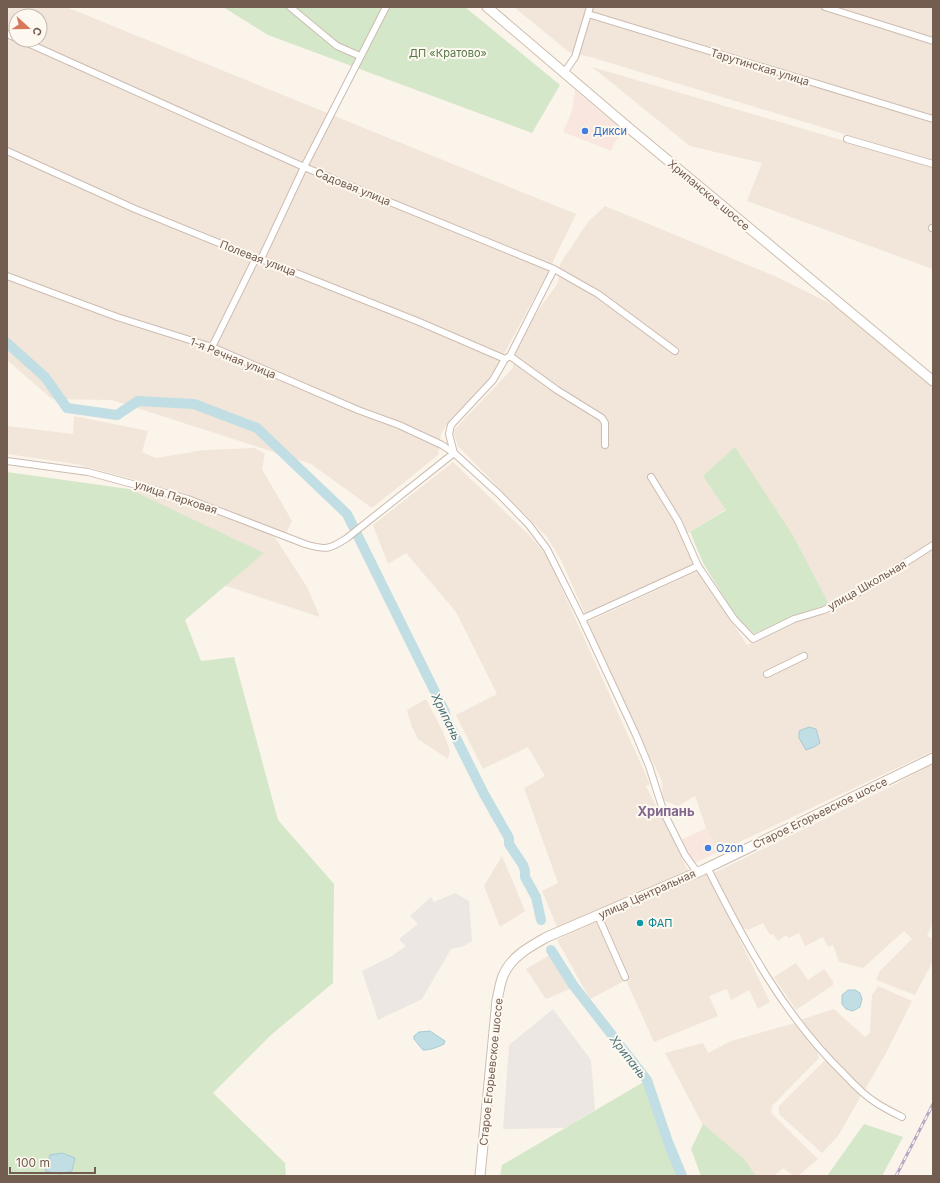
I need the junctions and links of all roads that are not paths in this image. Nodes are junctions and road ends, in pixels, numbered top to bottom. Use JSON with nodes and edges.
{"nodes":[{"id":1,"x":290,"y":7,"type":"edge"},
{"id":2,"x":386,"y":7,"type":"edge"},
{"id":3,"x":487,"y":7,"type":"edge"},
{"id":4,"x":590,"y":7,"type":"edge"},
{"id":5,"x":825,"y":7,"type":"edge"},
{"id":6,"x":588,"y":14,"type":"junction"},
{"id":7,"x":933,"y":41,"type":"edge"},
{"id":8,"x":39,"y":48,"type":"edge"},
{"id":9,"x":360,"y":56,"type":"junction"},
{"id":10,"x":564,"y":73,"type":"junction"},
{"id":11,"x":933,"y":119,"type":"edge"},
{"id":12,"x":847,"y":139,"type":"dead end"},
{"id":13,"x":7,"y":151,"type":"edge"},
{"id":14,"x":933,"y":164,"type":"edge"},
{"id":15,"x":304,"y":167,"type":"junction"},
{"id":16,"x":258,"y":258,"type":"junction"},
{"id":17,"x":554,"y":269,"type":"junction"},
{"id":18,"x":7,"y":276,"type":"edge"},
{"id":19,"x":212,"y":347,"type":"junction"},
{"id":20,"x":675,"y":351,"type":"dead end"},
{"id":21,"x":508,"y":358,"type":"junction"},
{"id":22,"x":933,"y":381,"type":"edge"},
{"id":23,"x":605,"y":445,"type":"dead end"},
{"id":24,"x":454,"y":454,"type":"junction"},
{"id":25,"x":7,"y":461,"type":"edge"},
{"id":26,"x":651,"y":476,"type":"dead end"},
{"id":27,"x":933,"y":545,"type":"edge"},
{"id":28,"x":698,"y":566,"type":"junction"},
{"id":29,"x":582,"y":619,"type":"junction"},
{"id":30,"x":804,"y":656,"type":"dead end"},
{"id":31,"x":767,"y":674,"type":"dead end"},
{"id":32,"x":933,"y":758,"type":"edge"},
{"id":33,"x":707,"y":867,"type":"junction"},
{"id":34,"x":697,"y":872,"type":"junction"},
{"id":35,"x":598,"y":916,"type":"junction"},
{"id":36,"x":587,"y":921,"type":"joint"},
{"id":37,"x":625,"y":977,"type":"dead end"},
{"id":38,"x":902,"y":1117,"type":"dead end"},
{"id":39,"x":480,"y":1176,"type":"edge"}],
"edges":[{"from":1,"to":9,"type":"street"},
{"from":2,"to":9,"type":"street"},
{"from":3,"to":10,"type":"main road","name":"Хрипанское шоссе"},
{"from":4,"to":6,"type":"street"},
{"from":5,"to":7,"type":"street"},
{"from":6,"to":10,"type":"street"},
{"from":6,"to":11,"type":"street","name":"Тарутинская улица"},
{"from":8,"to":15,"type":"street","name":"Садовая улица"},
{"from":9,"to":15,"type":"street"},
{"from":10,"to":22,"type":"main road","name":"Хрипанское шоссе"},
{"from":12,"to":14,"type":"street"},
{"from":13,"to":16,"type":"street","name":"Полевая улица"},
{"from":15,"to":16,"type":"street"},
{"from":15,"to":17,"type":"street","name":"Садовая улица"},
{"from":16,"to":19,"type":"street"},
{"from":16,"to":21,"type":"street","name":"Полевая улица"},
{"from":17,"to":20,"type":"street","name":"Садовая улица"},
{"from":17,"to":21,"type":"street"},
{"from":18,"to":19,"type":"street","name":"1-я Речная улица"},
{"from":19,"to":24,"type":"street","name":"1-я Речная улица"},
{"from":21,"to":23,"type":"street","name":"Полевая улица"},
{"from":21,"to":24,"type":"street"},
{"from":24,"to":25,"type":"street","name":"улица Парковая"},
{"from":24,"to":29,"type":"street","name":"1-я Речная улица"},
{"from":26,"to":28,"type":"street"},
{"from":27,"to":28,"type":"street","name":"улица Школьная"},
{"from":28,"to":29,"type":"street"},
{"from":29,"to":34,"type":"street","name":"1-я Речная улица"},
{"from":30,"to":31,"type":"street"},
{"from":32,"to":33,"type":"main road","name":"Старое Егорьевское шоссе"},
{"from":33,"to":34,"type":"main road","name":"улица Центральная"},
{"from":33,"to":38,"type":"street"},
{"from":34,"to":35,"type":"main road","name":"улица Центральная"},
{"from":35,"to":36,"type":"main road","name":"улица Центральная"},
{"from":35,"to":37,"type":"street"},
{"from":36,"to":39,"type":"main road","name":"Старое Егорьевское шоссе"}]}
